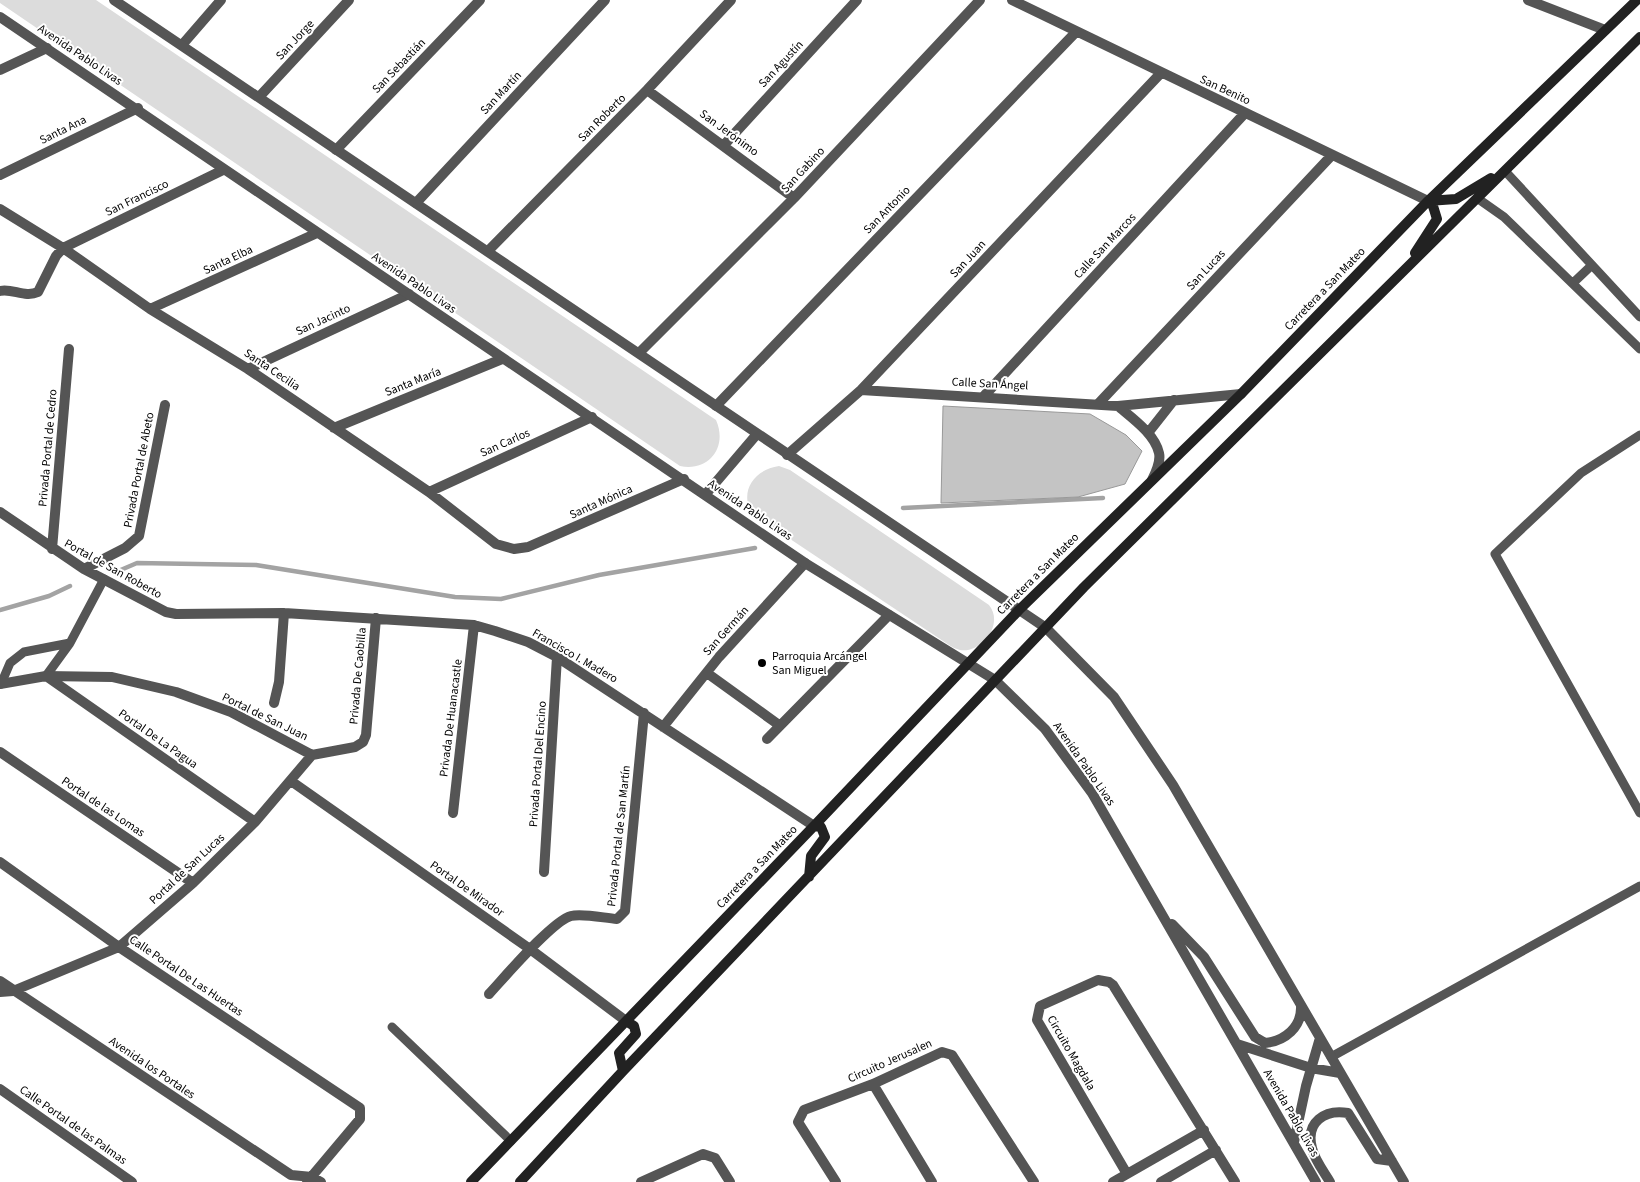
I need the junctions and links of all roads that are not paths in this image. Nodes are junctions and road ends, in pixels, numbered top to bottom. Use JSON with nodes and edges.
{"nodes":[{"id":1,"x":114,"y":0,"type":"edge"},
{"id":2,"x":221,"y":0,"type":"edge"},
{"id":3,"x":349,"y":0,"type":"edge"},
{"id":4,"x":480,"y":0,"type":"edge"},
{"id":5,"x":605,"y":0,"type":"edge"},
{"id":6,"x":731,"y":0,"type":"edge"},
{"id":7,"x":857,"y":0,"type":"edge"},
{"id":8,"x":980,"y":0,"type":"edge"},
{"id":9,"x":1012,"y":0,"type":"edge"},
{"id":10,"x":1528,"y":0,"type":"edge"},
{"id":11,"x":1637,"y":0,"type":"edge"},
{"id":12,"x":0,"y":17,"type":"edge"},
{"id":13,"x":1605,"y":30,"type":"junction"},
{"id":14,"x":1076,"y":32,"type":"junction"},
{"id":15,"x":1640,"y":37,"type":"edge"},
{"id":16,"x":182,"y":45,"type":"junction"},
{"id":17,"x":47,"y":48,"type":"junction"},
{"id":18,"x":0,"y":70,"type":"edge"},
{"id":19,"x":1160,"y":74,"type":"junction"},
{"id":20,"x":647,"y":90,"type":"junction"},
{"id":21,"x":260,"y":96,"type":"junction"},
{"id":22,"x":138,"y":108,"type":"junction"},
{"id":23,"x":1245,"y":113,"type":"junction"},
{"id":24,"x":1540,"y":137,"type":"junction"},
{"id":25,"x":724,"y":145,"type":"junction"},
{"id":26,"x":336,"y":150,"type":"junction"},
{"id":27,"x":1332,"y":155,"type":"junction"},
{"id":28,"x":223,"y":170,"type":"junction"},
{"id":29,"x":1505,"y":171,"type":"junction"},
{"id":30,"x":0,"y":175,"type":"edge"},
{"id":31,"x":794,"y":198,"type":"junction"},
{"id":32,"x":1477,"y":198,"type":"junction"},
{"id":33,"x":1428,"y":201,"type":"junction"},
{"id":34,"x":416,"y":202,"type":"junction"},
{"id":35,"x":0,"y":208,"type":"edge"},
{"id":36,"x":317,"y":233,"type":"junction"},
{"id":37,"x":63,"y":248,"type":"junction"},
{"id":38,"x":488,"y":251,"type":"junction"},
{"id":39,"x":1592,"y":265,"type":"junction"},
{"id":40,"x":1398,"y":276,"type":"junction"},
{"id":41,"x":1573,"y":283,"type":"junction"},
{"id":42,"x":0,"y":291,"type":"edge"},
{"id":43,"x":409,"y":294,"type":"junction"},
{"id":44,"x":150,"y":309,"type":"junction"},
{"id":45,"x":1640,"y":317,"type":"edge"},
{"id":46,"x":1639,"y":347,"type":"edge"},
{"id":47,"x":69,"y":349,"type":"dead end"},
{"id":48,"x":639,"y":353,"type":"junction"},
{"id":49,"x":502,"y":359,"type":"junction"},
{"id":50,"x":248,"y":369,"type":"junction"},
{"id":51,"x":861,"y":390,"type":"junction"},
{"id":52,"x":1240,"y":394,"type":"junction"},
{"id":53,"x":984,"y":396,"type":"junction"},
{"id":54,"x":1174,"y":400,"type":"junction"},
{"id":55,"x":1099,"y":403,"type":"junction"},
{"id":56,"x":165,"y":405,"type":"dead end"},
{"id":57,"x":716,"y":406,"type":"junction"},
{"id":58,"x":1118,"y":406,"type":"junction"},
{"id":59,"x":592,"y":417,"type":"junction"},
{"id":60,"x":334,"y":428,"type":"junction"},
{"id":61,"x":1148,"y":433,"type":"junction"},
{"id":62,"x":757,"y":434,"type":"junction"},
{"id":63,"x":1640,"y":435,"type":"edge"},
{"id":64,"x":787,"y":455,"type":"junction"},
{"id":65,"x":684,"y":479,"type":"junction"},
{"id":66,"x":1152,"y":480,"type":"junction"},
{"id":67,"x":428,"y":492,"type":"junction"},
{"id":68,"x":705,"y":496,"type":"junction"},
{"id":69,"x":0,"y":512,"type":"edge"},
{"id":70,"x":528,"y":547,"type":"joint"},
{"id":71,"x":52,"y":549,"type":"junction"},
{"id":72,"x":805,"y":563,"type":"junction"},
{"id":73,"x":84,"y":569,"type":"junction"},
{"id":74,"x":104,"y":580,"type":"junction"},
{"id":75,"x":1019,"y":610,"type":"junction"},
{"id":76,"x":166,"y":612,"type":"joint"},
{"id":77,"x":284,"y":613,"type":"junction"},
{"id":78,"x":889,"y":615,"type":"junction"},
{"id":79,"x":376,"y":618,"type":"junction"},
{"id":80,"x":474,"y":625,"type":"junction"},
{"id":81,"x":1046,"y":628,"type":"junction"},
{"id":82,"x":70,"y":643,"type":"junction"},
{"id":83,"x":557,"y":658,"type":"junction"},
{"id":84,"x":968,"y":664,"type":"junction"},
{"id":85,"x":707,"y":672,"type":"junction"},
{"id":86,"x":46,"y":676,"type":"junction"},
{"id":87,"x":995,"y":680,"type":"junction"},
{"id":88,"x":0,"y":684,"type":"edge"},
{"id":89,"x":274,"y":703,"type":"dead end"},
{"id":90,"x":644,"y":712,"type":"junction"},
{"id":91,"x":779,"y":725,"type":"junction"},
{"id":92,"x":663,"y":727,"type":"junction"},
{"id":93,"x":766,"y":739,"type":"dead end"},
{"id":94,"x":0,"y":752,"type":"edge"},
{"id":95,"x":312,"y":755,"type":"junction"},
{"id":96,"x":291,"y":781,"type":"junction"},
{"id":97,"x":453,"y":813,"type":"dead end"},
{"id":98,"x":1640,"y":813,"type":"edge"},
{"id":99,"x":255,"y":822,"type":"junction"},
{"id":100,"x":814,"y":826,"type":"junction"},
{"id":101,"x":0,"y":862,"type":"edge"},
{"id":102,"x":544,"y":872,"type":"dead end"},
{"id":103,"x":809,"y":877,"type":"junction"},
{"id":104,"x":193,"y":883,"type":"junction"},
{"id":105,"x":1640,"y":886,"type":"edge"},
{"id":106,"x":1161,"y":912,"type":"junction"},
{"id":107,"x":120,"y":947,"type":"junction"},
{"id":108,"x":530,"y":950,"type":"junction"},
{"id":109,"x":0,"y":981,"type":"edge"},
{"id":110,"x":13,"y":990,"type":"junction"},
{"id":111,"x":0,"y":992,"type":"edge"},
{"id":112,"x":489,"y":994,"type":"dead end"},
{"id":113,"x":1301,"y":1006,"type":"junction"},
{"id":114,"x":626,"y":1021,"type":"junction"},
{"id":115,"x":392,"y":1027,"type":"dead end"},
{"id":116,"x":1320,"y":1038,"type":"junction"},
{"id":117,"x":1237,"y":1044,"type":"junction"},
{"id":118,"x":1331,"y":1057,"type":"junction"},
{"id":119,"x":1311,"y":1068,"type":"junction"},
{"id":120,"x":623,"y":1071,"type":"junction"},
{"id":121,"x":1340,"y":1072,"type":"junction"},
{"id":122,"x":873,"y":1084,"type":"junction"},
{"id":123,"x":0,"y":1089,"type":"edge"},
{"id":124,"x":1204,"y":1130,"type":"junction"},
{"id":125,"x":511,"y":1141,"type":"junction"},
{"id":126,"x":1294,"y":1142,"type":"junction"},
{"id":127,"x":1216,"y":1150,"type":"junction"},
{"id":128,"x":1392,"y":1162,"type":"junction"},
{"id":129,"x":1127,"y":1174,"type":"junction"},
{"id":130,"x":292,"y":1178,"type":"edge"},
{"id":131,"x":309,"y":1179,"type":"edge"},
{"id":132,"x":132,"y":1182,"type":"edge"},
{"id":133,"x":322,"y":1182,"type":"edge"},
{"id":134,"x":472,"y":1182,"type":"edge"},
{"id":135,"x":520,"y":1182,"type":"edge"},
{"id":136,"x":641,"y":1182,"type":"edge"},
{"id":137,"x":730,"y":1182,"type":"edge"},
{"id":138,"x":836,"y":1182,"type":"edge"},
{"id":139,"x":932,"y":1182,"type":"edge"},
{"id":140,"x":1034,"y":1182,"type":"edge"},
{"id":141,"x":1112,"y":1182,"type":"edge"},
{"id":142,"x":1161,"y":1182,"type":"edge"},
{"id":143,"x":1235,"y":1182,"type":"edge"},
{"id":144,"x":1316,"y":1182,"type":"edge"},
{"id":145,"x":1330,"y":1182,"type":"edge"},
{"id":146,"x":1404,"y":1182,"type":"edge"}],
"edges":[{"from":1,"to":16,"type":"street"},
{"from":2,"to":16,"type":"street"},
{"from":3,"to":21,"type":"street","name":"San Jorge"},
{"from":4,"to":26,"type":"street","name":"San Sebastián"},
{"from":5,"to":34,"type":"street","name":"San Martín"},
{"from":6,"to":20,"type":"street","name":"San Roberto"},
{"from":7,"to":25,"type":"street","name":"San Agustín"},
{"from":8,"to":31,"type":"street","name":"San Gabino"},
{"from":9,"to":14,"type":"street","name":"San Benito"},
{"from":10,"to":13,"type":"street"},
{"from":11,"to":13,"type":"main road","name":"Carretera a San Mateo"},
{"from":12,"to":17,"type":"street","name":"Avenida Pablo Livas"},
{"from":13,"to":33,"type":"main road","name":"Carretera a San Mateo"},
{"from":14,"to":19,"type":"street","name":"San Benito"},
{"from":14,"to":57,"type":"street","name":"San Antonio"},
{"from":15,"to":24,"type":"main road"},
{"from":16,"to":21,"type":"street"},
{"from":17,"to":18,"type":"street"},
{"from":17,"to":22,"type":"street","name":"Avenida Pablo Livas"},
{"from":19,"to":23,"type":"street","name":"San Benito"},
{"from":19,"to":51,"type":"street","name":"San Juan"},
{"from":20,"to":25,"type":"street","name":"San Jerónimo"},
{"from":20,"to":38,"type":"street","name":"San Roberto"},
{"from":21,"to":26,"type":"street"},
{"from":22,"to":28,"type":"street","name":"Avenida Pablo Livas"},
{"from":22,"to":30,"type":"street","name":"Santa Ana"},
{"from":23,"to":27,"type":"street","name":"San Benito"},
{"from":23,"to":53,"type":"street","name":"Calle San Marcos"},
{"from":24,"to":29,"type":"main road"},
{"from":24,"to":33,"type":"main road"},
{"from":25,"to":31,"type":"street","name":"San Jerónimo"},
{"from":26,"to":34,"type":"street"},
{"from":27,"to":33,"type":"street","name":"San Benito"},
{"from":27,"to":55,"type":"street","name":"San Lucas"},
{"from":28,"to":36,"type":"street","name":"Avenida Pablo Livas"},
{"from":28,"to":37,"type":"street","name":"San Francisco"},
{"from":29,"to":32,"type":"main road"},
{"from":29,"to":39,"type":"lane"},
{"from":31,"to":48,"type":"street","name":"San Gabino"},
{"from":32,"to":40,"type":"main road"},
{"from":32,"to":41,"type":"lane"},
{"from":33,"to":40,"type":"main road"},
{"from":33,"to":52,"type":"main road","name":"Carretera a San Mateo"},
{"from":34,"to":38,"type":"street"},
{"from":35,"to":37,"type":"street","name":"Santa Cecilia"},
{"from":36,"to":43,"type":"street","name":"Avenida Pablo Livas"},
{"from":36,"to":44,"type":"street","name":"Santa Elba"},
{"from":37,"to":42,"type":"street"},
{"from":37,"to":44,"type":"street","name":"Santa Cecilia"},
{"from":38,"to":48,"type":"street"},
{"from":39,"to":41,"type":"lane"},
{"from":39,"to":45,"type":"lane"},
{"from":40,"to":81,"type":"main road"},
{"from":41,"to":46,"type":"lane"},
{"from":43,"to":49,"type":"street","name":"Avenida Pablo Livas"},
{"from":43,"to":50,"type":"street","name":"San Jacinto"},
{"from":44,"to":50,"type":"street","name":"Santa Cecilia"},
{"from":47,"to":71,"type":"street","name":"Privada Portal de Cedro"},
{"from":48,"to":57,"type":"street"},
{"from":49,"to":59,"type":"street","name":"Avenida Pablo Livas"},
{"from":49,"to":60,"type":"street","name":"Santa María"},
{"from":50,"to":60,"type":"street","name":"Santa Cecilia"},
{"from":51,"to":53,"type":"street","name":"Calle San Ángel"},
{"from":51,"to":64,"type":"street","name":"San Juan"},
{"from":52,"to":54,"type":"street","name":"Calle San Ángel"},
{"from":52,"to":66,"type":"main road","name":"Carretera a San Mateo"},
{"from":53,"to":55,"type":"street","name":"Calle San Ángel"},
{"from":54,"to":58,"type":"street","name":"Calle San Ángel"},
{"from":54,"to":61,"type":"street"},
{"from":55,"to":58,"type":"street","name":"Calle San Ángel"},
{"from":56,"to":73,"type":"street","name":"Privada Portal de Abeto"},
{"from":57,"to":62,"type":"street"},
{"from":58,"to":61,"type":"street"},
{"from":59,"to":65,"type":"street","name":"Avenida Pablo Livas"},
{"from":59,"to":67,"type":"street","name":"San Carlos"},
{"from":60,"to":67,"type":"street","name":"Santa Cecilia"},
{"from":61,"to":66,"type":"street"},
{"from":62,"to":64,"type":"street"},
{"from":62,"to":68,"type":"street"},
{"from":63,"to":98,"type":"lane"},
{"from":64,"to":75,"type":"street"},
{"from":65,"to":68,"type":"street","name":"Avenida Pablo Livas"},
{"from":65,"to":70,"type":"street","name":"Santa Mónica"},
{"from":66,"to":75,"type":"main road","name":"Carretera a San Mateo"},
{"from":67,"to":70,"type":"street","name":"Santa Cecilia"},
{"from":68,"to":72,"type":"street","name":"Avenida Pablo Livas"},
{"from":69,"to":71,"type":"street","name":"Portal de San Roberto"},
{"from":71,"to":73,"type":"street","name":"Portal de San Roberto"},
{"from":72,"to":78,"type":"street","name":"Avenida Pablo Livas"},
{"from":72,"to":85,"type":"street","name":"San Germán"},
{"from":73,"to":74,"type":"street","name":"Portal de San Roberto"},
{"from":74,"to":76,"type":"street","name":"Portal de San Roberto"},
{"from":74,"to":82,"type":"lane"},
{"from":75,"to":81,"type":"street"},
{"from":75,"to":84,"type":"main road","name":"Carretera a San Mateo"},
{"from":76,"to":77,"type":"street","name":"Francisco I. Madero"},
{"from":77,"to":79,"type":"street","name":"Francisco I. Madero"},
{"from":77,"to":89,"type":"street"},
{"from":78,"to":84,"type":"street","name":"Avenida Pablo Livas"},
{"from":78,"to":91,"type":"street"},
{"from":79,"to":80,"type":"street","name":"Francisco I. Madero"},
{"from":79,"to":95,"type":"street","name":"Privada De Caobilla"},
{"from":80,"to":83,"type":"street","name":"Francisco I. Madero"},
{"from":80,"to":97,"type":"street","name":"Privada De Huanacastle"},
{"from":81,"to":87,"type":"main road"},
{"from":81,"to":113,"type":"street"},
{"from":82,"to":86,"type":"lane"},
{"from":82,"to":88,"type":"lane"},
{"from":83,"to":90,"type":"street","name":"Francisco I. Madero"},
{"from":83,"to":102,"type":"street","name":"Privada Portal Del Encino"},
{"from":84,"to":87,"type":"street","name":"Avenida Pablo Livas"},
{"from":84,"to":100,"type":"main road","name":"Carretera a San Mateo"},
{"from":85,"to":91,"type":"street","name":"San Germán"},
{"from":85,"to":92,"type":"street"},
{"from":86,"to":88,"type":"street","name":"Portal de San Juan"},
{"from":86,"to":95,"type":"street","name":"Portal de San Juan"},
{"from":86,"to":99,"type":"street","name":"Portal De La Pagua"},
{"from":87,"to":103,"type":"main road"},
{"from":87,"to":106,"type":"street","name":"Avenida Pablo Livas"},
{"from":90,"to":92,"type":"street","name":"Francisco I. Madero"},
{"from":90,"to":108,"type":"street","name":"Privada Portal de San Martín"},
{"from":91,"to":93,"type":"street"},
{"from":92,"to":100,"type":"street","name":"Francisco I. Madero"},
{"from":94,"to":104,"type":"street","name":"Portal de las Lomas"},
{"from":95,"to":96,"type":"street","name":"Portal de San Lucas"},
{"from":96,"to":99,"type":"street","name":"Portal de San Lucas"},
{"from":96,"to":108,"type":"street","name":"Portal De Mirador"},
{"from":99,"to":104,"type":"street","name":"Portal de San Lucas"},
{"from":100,"to":103,"type":"main road"},
{"from":100,"to":114,"type":"main road","name":"Carretera a San Mateo"},
{"from":101,"to":107,"type":"street","name":"Calle Portal De Las Huertas"},
{"from":103,"to":120,"type":"main road"},
{"from":104,"to":107,"type":"street","name":"Portal de San Lucas"},
{"from":105,"to":118,"type":"lane"},
{"from":106,"to":113,"type":"street"},
{"from":106,"to":117,"type":"street","name":"Avenida Pablo Livas"},
{"from":107,"to":110,"type":"street","name":"Portal de San Lucas"},
{"from":107,"to":131,"type":"street","name":"Calle Portal De Las Huertas"},
{"from":108,"to":112,"type":"street","name":"Privada Portal de San Martín"},
{"from":108,"to":114,"type":"street","name":"Portal De Mirador"},
{"from":109,"to":110,"type":"street","name":"Avenida los Portales"},
{"from":110,"to":111,"type":"street","name":"Portal de San Lucas"},
{"from":110,"to":130,"type":"street","name":"Avenida los Portales"},
{"from":113,"to":116,"type":"street"},
{"from":114,"to":120,"type":"main road"},
{"from":114,"to":125,"type":"main road","name":"Carretera a San Mateo"},
{"from":115,"to":125,"type":"lane"},
{"from":116,"to":118,"type":"street"},
{"from":116,"to":119,"type":"street"},
{"from":117,"to":119,"type":"street"},
{"from":117,"to":126,"type":"street","name":"Avenida Pablo Livas"},
{"from":118,"to":121,"type":"street"},
{"from":119,"to":121,"type":"street"},
{"from":119,"to":126,"type":"street"},
{"from":120,"to":135,"type":"main road"},
{"from":121,"to":128,"type":"street"},
{"from":122,"to":138,"type":"street","name":"Circuito Jerusalen"},
{"from":122,"to":139,"type":"street"},
{"from":122,"to":140,"type":"street","name":"Circuito Jerusalen"},
{"from":123,"to":132,"type":"street","name":"Calle Portal de las Palmas"},
{"from":124,"to":127,"type":"street"},
{"from":124,"to":129,"type":"street"},
{"from":124,"to":129,"type":"street","name":"Circuito Magdala"},
{"from":125,"to":134,"type":"main road","name":"Carretera a San Mateo"},
{"from":126,"to":144,"type":"street","name":"Avenida Pablo Livas"},
{"from":127,"to":142,"type":"street"},
{"from":127,"to":143,"type":"street"},
{"from":128,"to":145,"type":"street"},
{"from":128,"to":146,"type":"street"},
{"from":129,"to":141,"type":"street"},
{"from":130,"to":131,"type":"street"},
{"from":131,"to":133,"type":"street"},
{"from":136,"to":137,"type":"street"}]}
